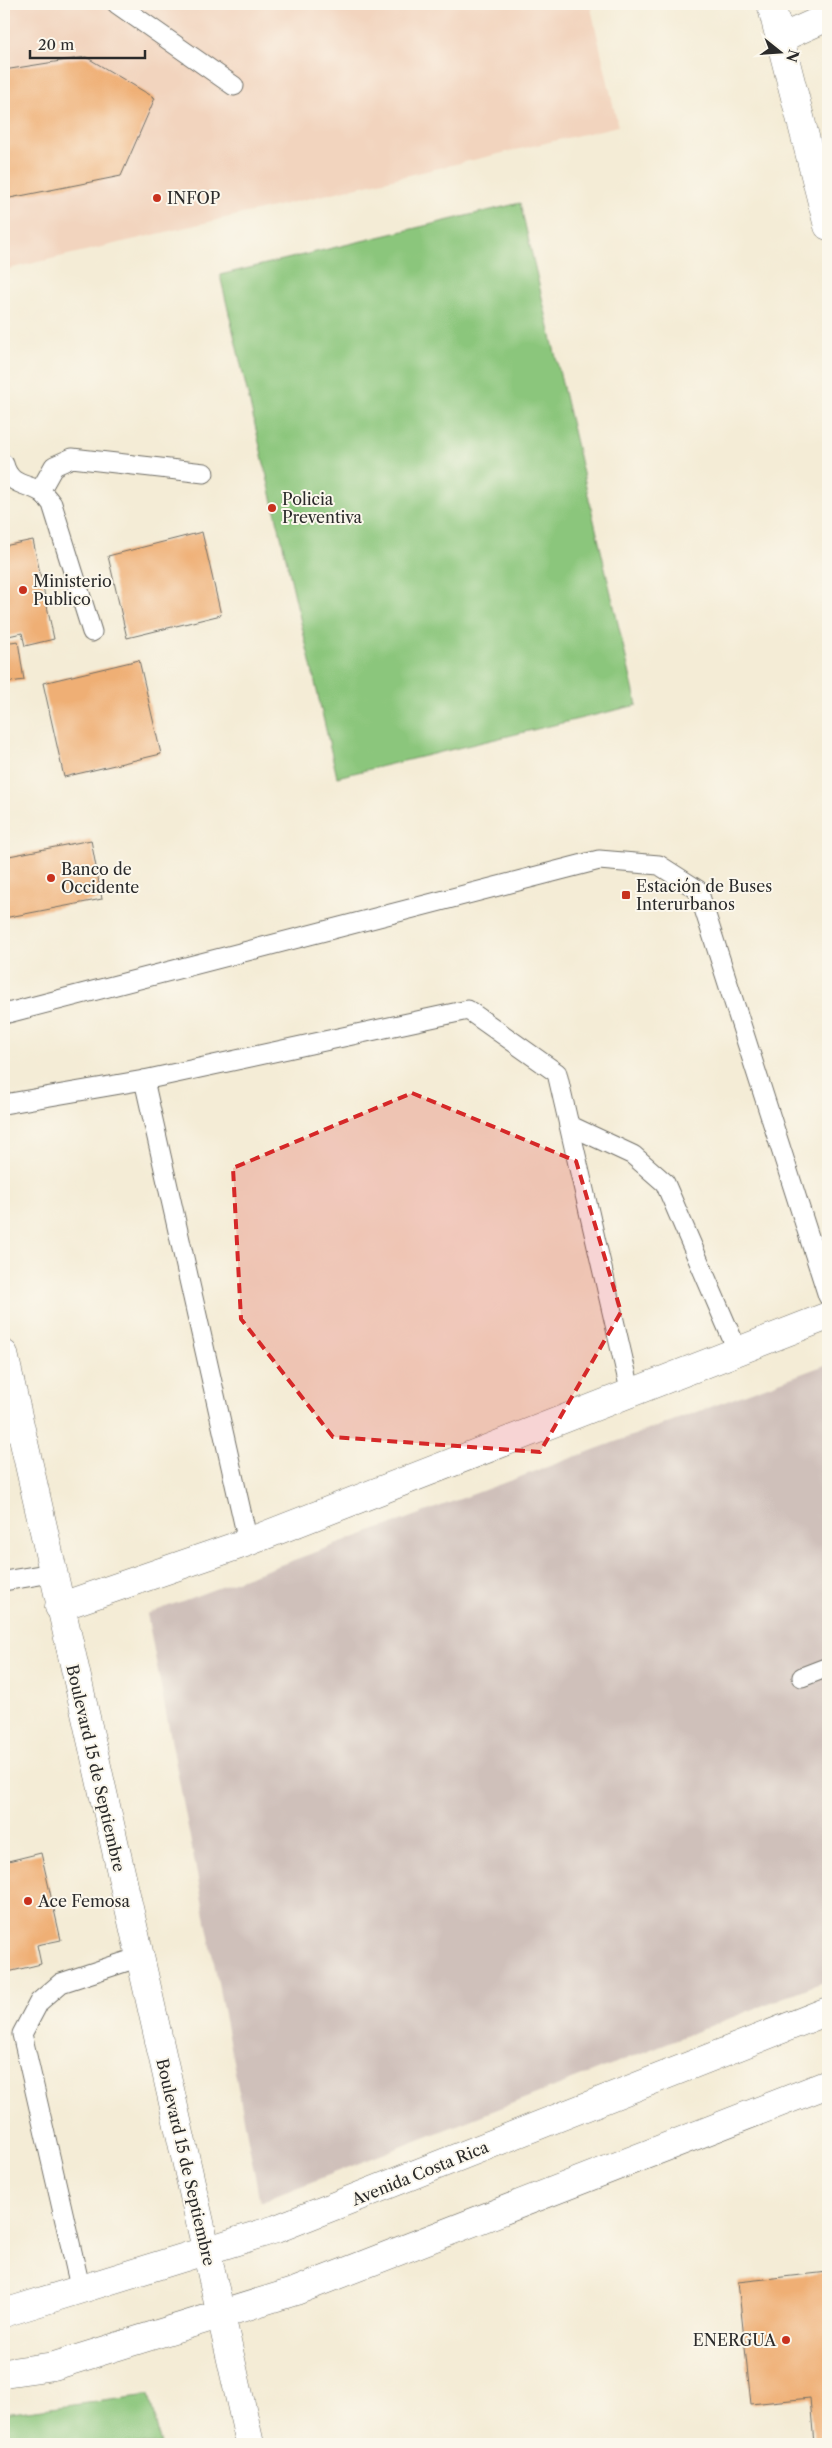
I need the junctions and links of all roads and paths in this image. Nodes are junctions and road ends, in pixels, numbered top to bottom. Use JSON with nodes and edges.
{"nodes":[{"id":1,"x":116,"y":4,"type":"edge"},
{"id":2,"x":771,"y":4,"type":"edge"},
{"id":3,"x":828,"y":17,"type":"edge"},
{"id":4,"x":779,"y":39,"type":"junction"},
{"id":5,"x":234,"y":86,"type":"dead end"},
{"id":6,"x":828,"y":226,"type":"edge"},
{"id":7,"x":4,"y":464,"type":"edge"},
{"id":8,"x":204,"y":473,"type":"dead end"},
{"id":9,"x":40,"y":491,"type":"junction"},
{"id":10,"x":92,"y":632,"type":"dead end"},
{"id":11,"x":4,"y":1014,"type":"edge"},
{"id":12,"x":144,"y":1080,"type":"junction"},
{"id":13,"x":4,"y":1104,"type":"edge"},
{"id":14,"x":569,"y":1124,"type":"junction"},
{"id":15,"x":828,"y":1296,"type":"edge"},
{"id":16,"x":828,"y":1316,"type":"edge"},
{"id":17,"x":738,"y":1352,"type":"junction"},
{"id":18,"x":4,"y":1354,"type":"edge"},
{"id":19,"x":631,"y":1394,"type":"junction"},
{"id":20,"x":248,"y":1542,"type":"junction"},
{"id":21,"x":52,"y":1573,"type":"junction"},
{"id":22,"x":4,"y":1581,"type":"edge"},
{"id":23,"x":59,"y":1606,"type":"junction"},
{"id":24,"x":828,"y":1667,"type":"edge"},
{"id":25,"x":802,"y":1678,"type":"dead end"},
{"id":26,"x":140,"y":1957,"type":"junction"},
{"id":27,"x":828,"y":2011,"type":"edge"},
{"id":28,"x":828,"y":2084,"type":"edge"},
{"id":29,"x":207,"y":2252,"type":"junction"},
{"id":30,"x":81,"y":2291,"type":"junction"},
{"id":31,"x":4,"y":2313,"type":"edge"},
{"id":32,"x":221,"y":2314,"type":"junction"},
{"id":33,"x":4,"y":2373,"type":"edge"},
{"id":34,"x":250,"y":2444,"type":"edge"}],
"edges":[{"from":1,"to":5,"type":"lane"},
{"from":2,"to":4,"type":"street"},
{"from":3,"to":4,"type":"street"},
{"from":4,"to":6,"type":"street"},
{"from":7,"to":9,"type":"lane"},
{"from":8,"to":9,"type":"lane"},
{"from":9,"to":10,"type":"lane"},
{"from":11,"to":15,"type":"lane"},
{"from":12,"to":13,"type":"lane"},
{"from":12,"to":14,"type":"lane"},
{"from":12,"to":20,"type":"lane"},
{"from":14,"to":17,"type":"lane"},
{"from":14,"to":19,"type":"lane"},
{"from":16,"to":17,"type":"street"},
{"from":17,"to":19,"type":"street"},
{"from":18,"to":21,"type":"street","name":"Boulevard 15 de Septiembre"},
{"from":19,"to":20,"type":"street"},
{"from":20,"to":23,"type":"street"},
{"from":21,"to":22,"type":"lane"},
{"from":21,"to":23,"type":"street","name":"Boulevard 15 de Septiembre"},
{"from":23,"to":26,"type":"street","name":"Boulevard 15 de Septiembre"},
{"from":24,"to":25,"type":"lane"},
{"from":26,"to":29,"type":"street","name":"Boulevard 15 de Septiembre"},
{"from":26,"to":30,"type":"lane"},
{"from":27,"to":29,"type":"street","name":"Avenida Costa Rica"},
{"from":28,"to":32,"type":"street"},
{"from":29,"to":30,"type":"street","name":"Avenida Costa Rica"},
{"from":29,"to":32,"type":"street","name":"Boulevard 15 de Septiembre"},
{"from":30,"to":31,"type":"street","name":"Avenida Costa Rica"},
{"from":32,"to":33,"type":"street"},
{"from":32,"to":34,"type":"street","name":"Boulevard 15 de Septiembre"}]}
